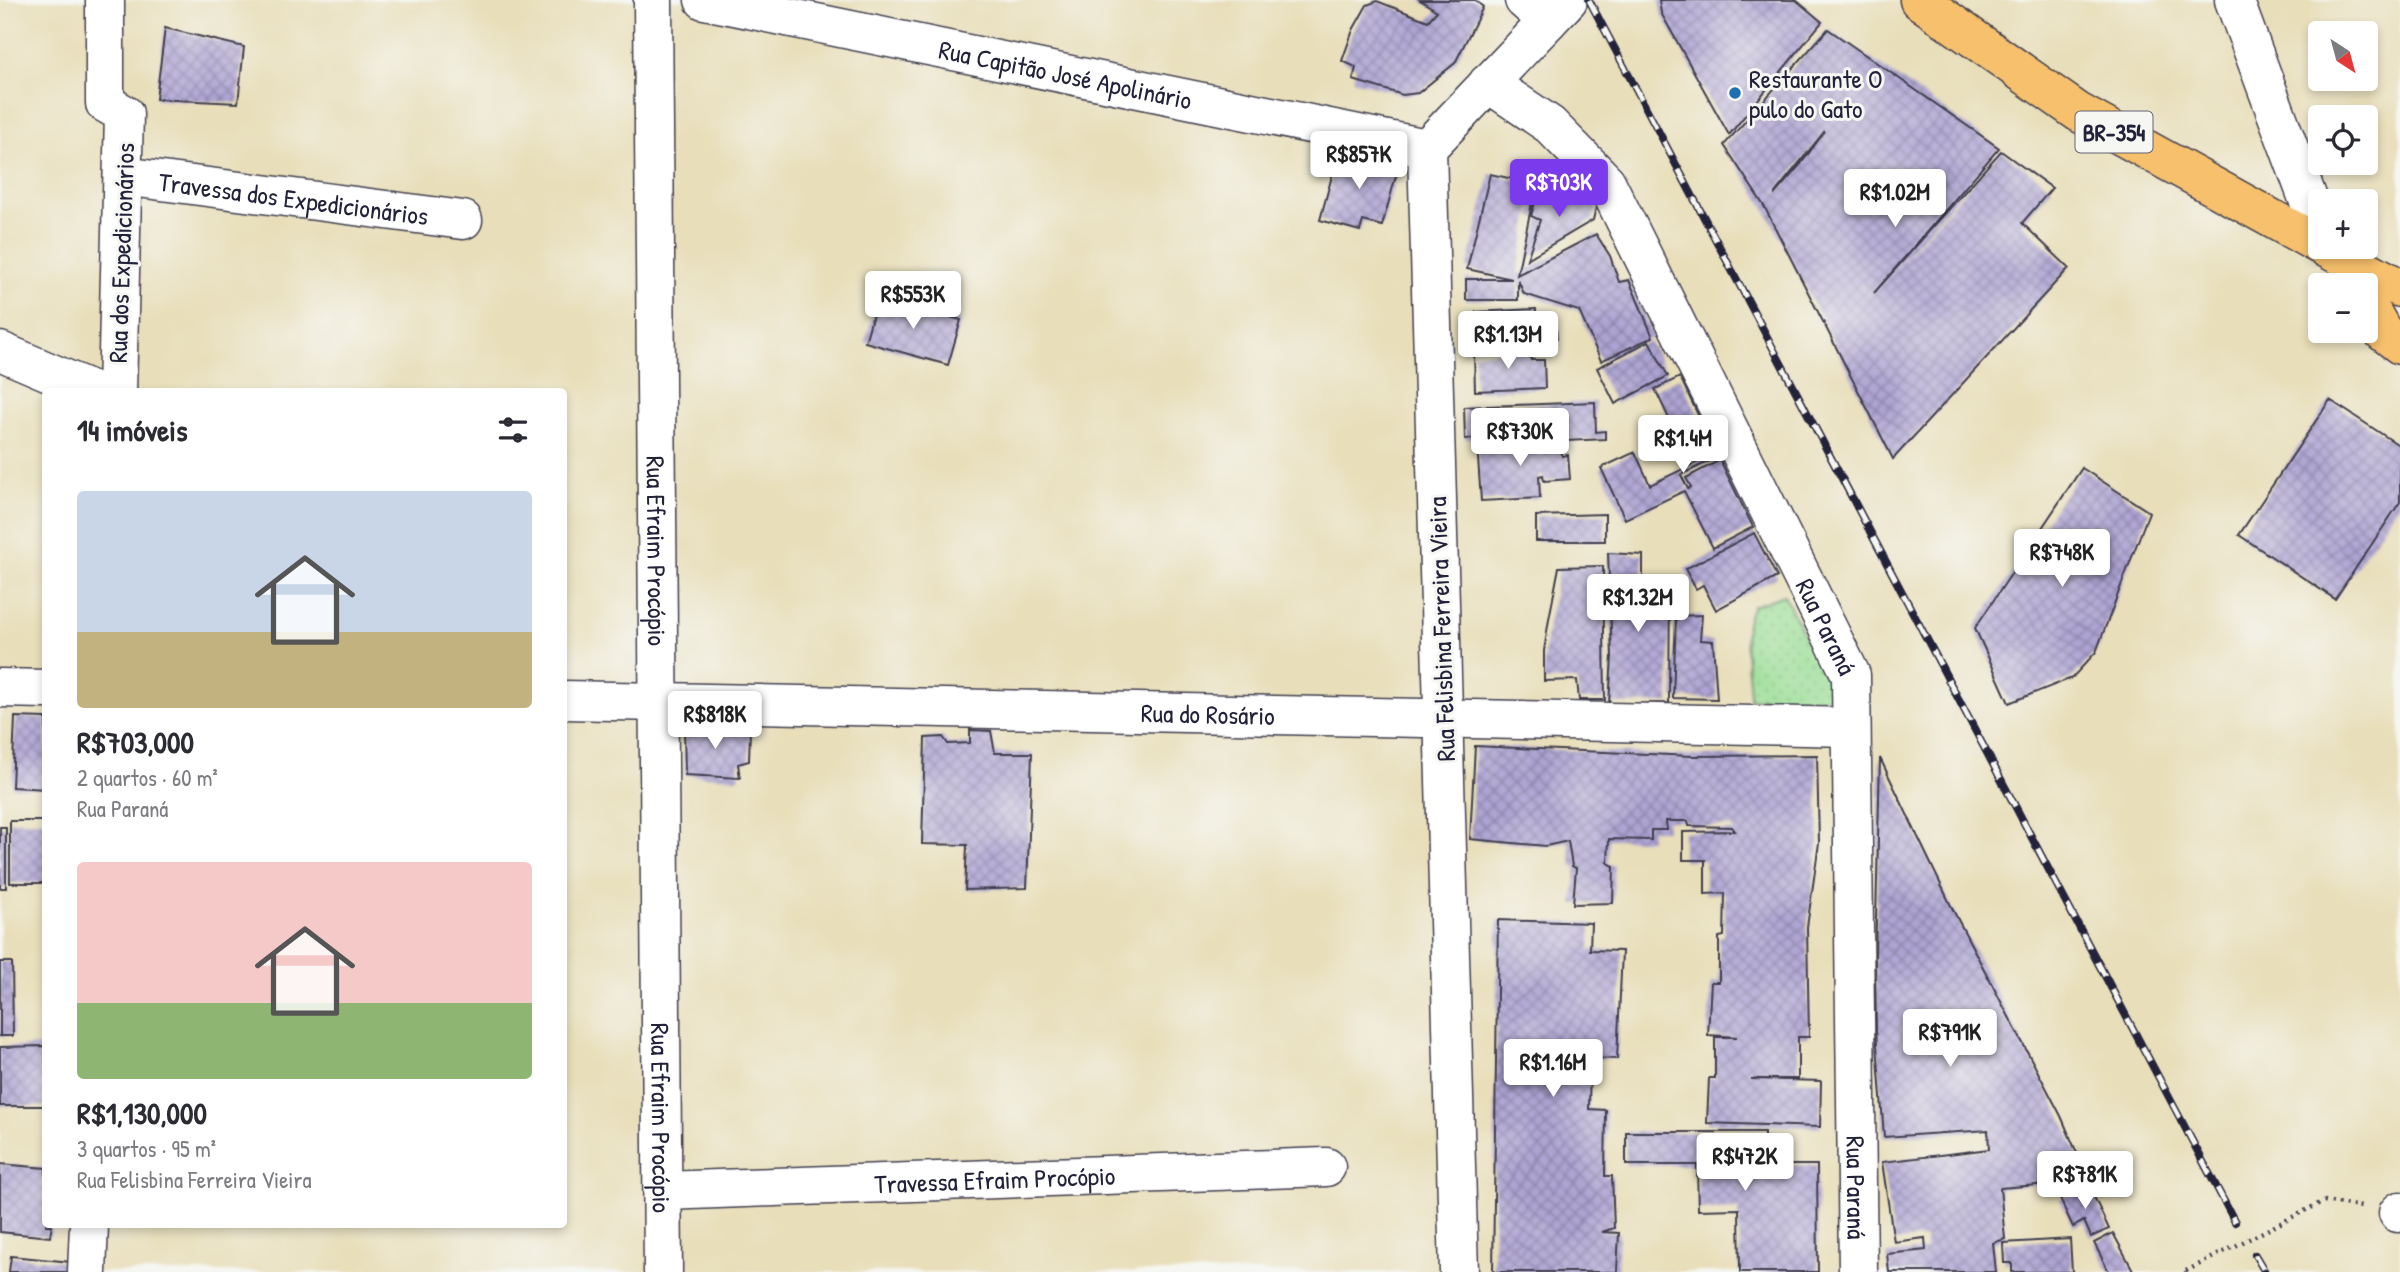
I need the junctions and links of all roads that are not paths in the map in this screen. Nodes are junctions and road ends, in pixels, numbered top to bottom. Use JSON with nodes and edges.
{"nodes":[{"id":1,"x":105,"y":0,"type":"edge"},
{"id":2,"x":653,"y":0,"type":"edge"},
{"id":3,"x":704,"y":0,"type":"edge"},
{"id":4,"x":1919,"y":0,"type":"edge"},
{"id":5,"x":2234,"y":0,"type":"edge"},
{"id":6,"x":1547,"y":7,"type":"edge"},
{"id":7,"x":1489,"y":83,"type":"junction"},
{"id":8,"x":1427,"y":148,"type":"junction"},
{"id":9,"x":123,"y":176,"type":"junction"},
{"id":10,"x":2308,"y":192,"type":"edge"},
{"id":11,"x":463,"y":220,"type":"dead end"},
{"id":12,"x":2308,"y":239,"type":"edge"},
{"id":13,"x":2344,"y":259,"type":"edge"},
{"id":14,"x":2400,"y":288,"type":"edge"},
{"id":15,"x":2378,"y":323,"type":"edge"},
{"id":16,"x":2400,"y":345,"type":"edge"},
{"id":17,"x":0,"y":351,"type":"edge"},
{"id":18,"x":87,"y":388,"type":"edge"},
{"id":19,"x":117,"y":388,"type":"edge"},
{"id":20,"x":0,"y":688,"type":"edge"},
{"id":21,"x":42,"y":689,"type":"edge"},
{"id":22,"x":567,"y":700,"type":"edge"},
{"id":23,"x":659,"y":702,"type":"junction"},
{"id":24,"x":1443,"y":719,"type":"junction"},
{"id":25,"x":1852,"y":727,"type":"junction"},
{"id":26,"x":1326,"y":1167,"type":"dead end"},
{"id":27,"x":664,"y":1191,"type":"junction"},
{"id":28,"x":89,"y":1228,"type":"edge"},
{"id":29,"x":87,"y":1272,"type":"edge"},
{"id":30,"x":663,"y":1272,"type":"edge"},
{"id":31,"x":1459,"y":1272,"type":"edge"},
{"id":32,"x":1858,"y":1272,"type":"edge"}],
"edges":[{"from":1,"to":9,"type":"street","name":"Rua dos Expedicionários"},
{"from":2,"to":23,"type":"street","name":"Rua Efraim Procópio"},
{"from":3,"to":8,"type":"street","name":"Rua Capitão José Apolinário"},
{"from":4,"to":12,"type":"main road","number":"BR-354"},
{"from":5,"to":10,"type":"street"},
{"from":6,"to":7,"type":"street"},
{"from":7,"to":8,"type":"street"},
{"from":7,"to":25,"type":"street","name":"Rua Paraná"},
{"from":8,"to":24,"type":"street","name":"Rua Felisbina Ferreira Vieira"},
{"from":9,"to":11,"type":"street","name":"Travessa dos Expedicionários"},
{"from":9,"to":19,"type":"street","name":"Rua dos Expedicionários"},
{"from":13,"to":14,"type":"main road","number":"BR-354"},
{"from":15,"to":16,"type":"main road"},
{"from":17,"to":18,"type":"street"},
{"from":20,"to":21,"type":"street"},
{"from":22,"to":23,"type":"street","name":"Rua do Rosário"},
{"from":23,"to":24,"type":"street","name":"Rua do Rosário"},
{"from":23,"to":27,"type":"street","name":"Rua Efraim Procópio"},
{"from":24,"to":25,"type":"street","name":"Rua do Rosário"},
{"from":24,"to":31,"type":"street","name":"Rua Felisbina Ferreira Vieira"},
{"from":25,"to":32,"type":"street","name":"Rua Paraná"},
{"from":26,"to":27,"type":"street","name":"Travessa Efraim Procópio"},
{"from":27,"to":30,"type":"street","name":"Rua Efraim Procópio"},
{"from":28,"to":29,"type":"street"}]}
